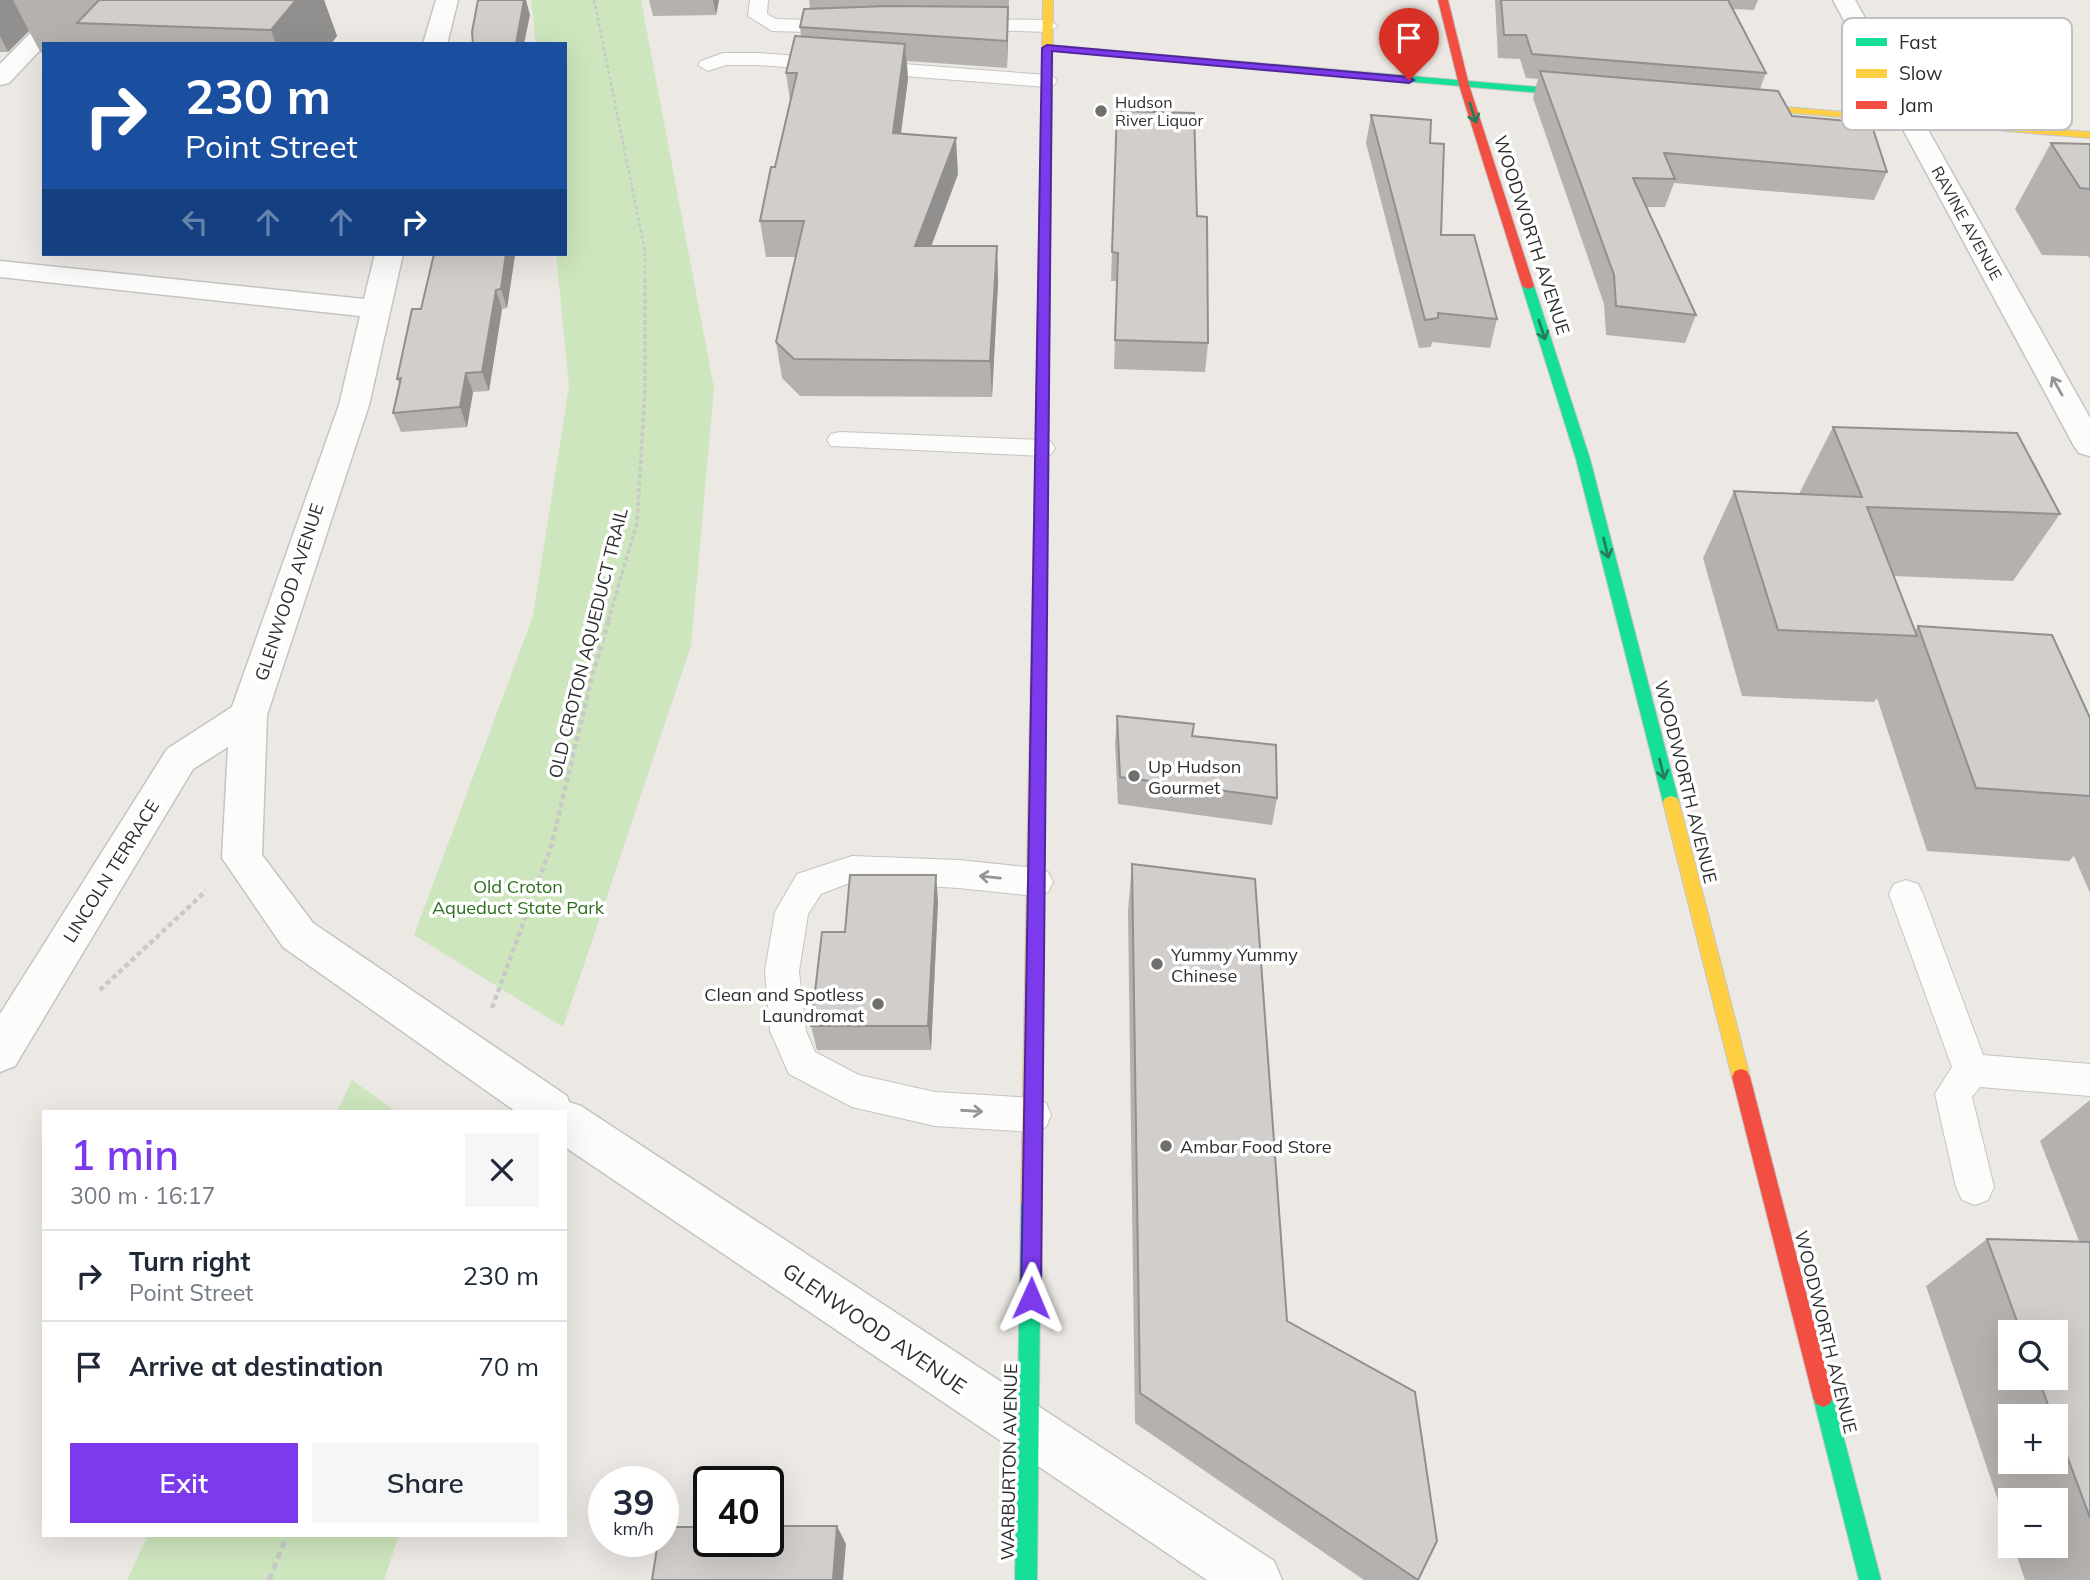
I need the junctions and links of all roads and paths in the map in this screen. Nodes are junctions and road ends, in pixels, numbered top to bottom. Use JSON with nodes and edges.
{"nodes":[{"id":1,"x":76,"y":0,"type":"edge"},
{"id":2,"x":447,"y":0,"type":"edge"},
{"id":3,"x":594,"y":0,"type":"edge"},
{"id":4,"x":759,"y":0,"type":"edge"},
{"id":5,"x":1048,"y":0,"type":"edge"},
{"id":6,"x":1443,"y":0,"type":"edge"},
{"id":7,"x":1844,"y":0,"type":"edge"},
{"id":8,"x":1854,"y":18,"type":"edge"},
{"id":9,"x":942,"y":24,"type":"edge"},
{"id":10,"x":867,"y":26,"type":"edge"},
{"id":11,"x":1048,"y":26,"type":"junction"},
{"id":12,"x":436,"y":42,"type":"edge"},
{"id":13,"x":1047,"y":48,"type":"junction"},
{"id":14,"x":708,"y":65,"type":"dead end"},
{"id":15,"x":0,"y":78,"type":"edge"},
{"id":16,"x":1047,"y":81,"type":"junction"},
{"id":17,"x":1464,"y":85,"type":"junction"},
{"id":18,"x":1600,"y":96,"type":"edge"},
{"id":19,"x":1721,"y":105,"type":"edge"},
{"id":20,"x":1842,"y":115,"type":"edge"},
{"id":21,"x":1916,"y":130,"type":"edge"},
{"id":22,"x":2030,"y":130,"type":"edge"},
{"id":23,"x":2090,"y":135,"type":"edge"},
{"id":24,"x":388,"y":256,"type":"edge"},
{"id":25,"x":0,"y":269,"type":"edge"},
{"id":26,"x":376,"y":309,"type":"junction"},
{"id":27,"x":840,"y":440,"type":"dead end"},
{"id":28,"x":2090,"y":446,"type":"edge"},
{"id":29,"x":1042,"y":448,"type":"junction"},
{"id":30,"x":248,"y":715,"type":"junction"},
{"id":31,"x":242,"y":858,"type":"junction"},
{"id":32,"x":1036,"y":882,"type":"junction"},
{"id":33,"x":1906,"y":894,"type":"dead end"},
{"id":34,"x":91,"y":999,"type":"dead end"},
{"id":35,"x":0,"y":1052,"type":"edge"},
{"id":36,"x":474,"y":1057,"type":"junction"},
{"id":37,"x":1971,"y":1070,"type":"junction"},
{"id":38,"x":2090,"y":1080,"type":"edge"},
{"id":39,"x":550,"y":1110,"type":"edge"},
{"id":40,"x":1033,"y":1115,"type":"junction"},
{"id":41,"x":567,"y":1122,"type":"edge"},
{"id":42,"x":1975,"y":1187,"type":"dead end"},
{"id":43,"x":1029,"y":1429,"type":"junction"},
{"id":44,"x":286,"y":1537,"type":"edge"},
{"id":45,"x":269,"y":1580,"type":"edge"},
{"id":46,"x":1026,"y":1580,"type":"edge"},
{"id":47,"x":1255,"y":1580,"type":"edge"},
{"id":48,"x":1870,"y":1580,"type":"edge"}],
"edges":[{"from":1,"to":15,"type":"street"},
{"from":2,"to":12,"type":"street"},
{"from":3,"to":36,"type":"path","name":"OLD CROTON AQUEDUCT TRAIL"},
{"from":4,"to":10,"type":"lane"},
{"from":5,"to":11,"type":"street","name":"WARBURTON AVENUE"},
{"from":6,"to":17,"type":"street","name":"WOODWORTH AVENUE"},
{"from":7,"to":8,"type":"street","name":"RAVINE AVENUE"},
{"from":9,"to":11,"type":"lane"},
{"from":11,"to":13,"type":"street","name":"WARBURTON AVENUE"},
{"from":13,"to":16,"type":"street","name":"WARBURTON AVENUE"},
{"from":13,"to":17,"type":"street"},
{"from":14,"to":16,"type":"lane"},
{"from":16,"to":29,"type":"street","name":"WARBURTON AVENUE"},
{"from":17,"to":18,"type":"street"},
{"from":17,"to":48,"type":"street","name":"WOODWORTH AVENUE","one_way":true},
{"from":19,"to":20,"type":"street"},
{"from":28,"to":21,"type":"street","name":"RAVINE AVENUE","one_way":true},
{"from":22,"to":23,"type":"street"},
{"from":24,"to":26,"type":"street","name":"GLENWOOD AVENUE"},
{"from":25,"to":26,"type":"street"},
{"from":26,"to":30,"type":"street","name":"GLENWOOD AVENUE"},
{"from":27,"to":29,"type":"lane"},
{"from":29,"to":32,"type":"street","name":"WARBURTON AVENUE"},
{"from":30,"to":31,"type":"street","name":"GLENWOOD AVENUE"},
{"from":30,"to":35,"type":"street","name":"LINCOLN TERRACE"},
{"from":31,"to":34,"type":"path"},
{"from":31,"to":36,"type":"street"},
{"from":32,"to":40,"type":"street","name":"WARBURTON AVENUE"},
{"from":32,"to":40,"type":"lane","one_way":true},
{"from":33,"to":37,"type":"lane"},
{"from":36,"to":39,"type":"street"},
{"from":37,"to":38,"type":"lane"},
{"from":37,"to":42,"type":"lane"},
{"from":40,"to":43,"type":"street","name":"WARBURTON AVENUE"},
{"from":41,"to":43,"type":"street","name":"GLENWOOD AVENUE"},
{"from":43,"to":46,"type":"street","name":"WARBURTON AVENUE"},
{"from":43,"to":47,"type":"street","name":"GLENWOOD AVENUE"},
{"from":44,"to":45,"type":"path"}]}
